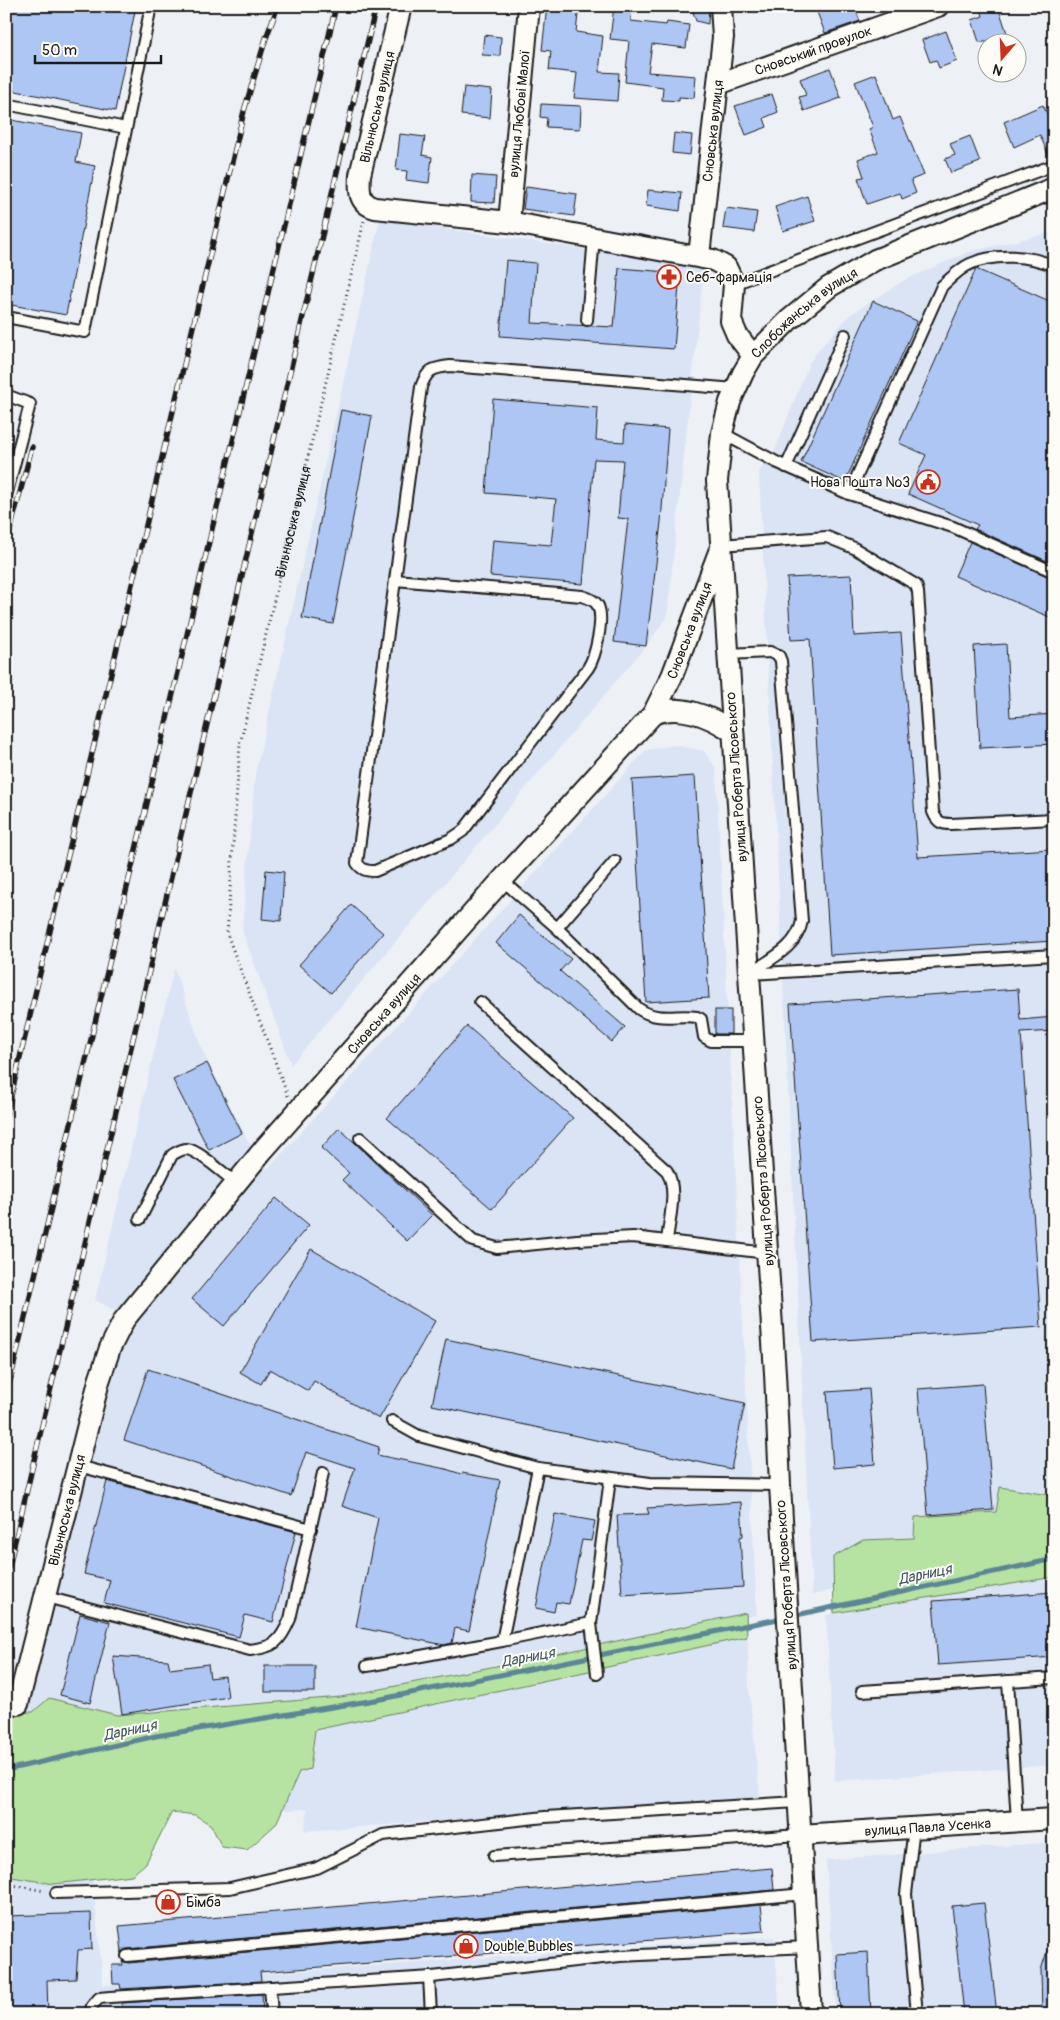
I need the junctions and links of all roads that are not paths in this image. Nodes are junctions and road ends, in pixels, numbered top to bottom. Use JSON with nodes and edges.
{"nodes":[{"id":1,"x":152,"y":6,"type":"edge"},
{"id":2,"x":401,"y":6,"type":"edge"},
{"id":3,"x":529,"y":6,"type":"edge"},
{"id":4,"x":721,"y":6,"type":"edge"},
{"id":5,"x":938,"y":6,"type":"edge"},
{"id":6,"x":718,"y":84,"type":"junction"},
{"id":7,"x":6,"y":104,"type":"edge"},
{"id":8,"x":126,"y":128,"type":"junction"},
{"id":9,"x":1054,"y":165,"type":"edge"},
{"id":10,"x":1054,"y":188,"type":"edge"},
{"id":11,"x":509,"y":222,"type":"junction"},
{"id":12,"x":594,"y":237,"type":"junction"},
{"id":13,"x":699,"y":256,"type":"junction"},
{"id":14,"x":1054,"y":266,"type":"edge"},
{"id":15,"x":734,"y":284,"type":"junction"},
{"id":16,"x":6,"y":317,"type":"edge"},
{"id":17,"x":587,"y":320,"type":"dead end"},
{"id":18,"x":845,"y":335,"type":"dead end"},
{"id":19,"x":754,"y":356,"type":"junction"},
{"id":20,"x":736,"y":389,"type":"junction"},
{"id":21,"x":6,"y":395,"type":"edge"},
{"id":22,"x":722,"y":433,"type":"junction"},
{"id":23,"x":786,"y":467,"type":"junction"},
{"id":24,"x":849,"y":494,"type":"junction"},
{"id":25,"x":6,"y":496,"type":"edge"},
{"id":26,"x":721,"y":545,"type":"junction"},
{"id":27,"x":1054,"y":572,"type":"edge"},
{"id":28,"x":395,"y":580,"type":"junction"},
{"id":29,"x":728,"y":654,"type":"junction"},
{"id":30,"x":653,"y":714,"type":"junction"},
{"id":31,"x":732,"y":731,"type":"junction"},
{"id":32,"x":1054,"y":819,"type":"edge"},
{"id":33,"x":615,"y":861,"type":"dead end"},
{"id":34,"x":502,"y":880,"type":"junction"},
{"id":35,"x":557,"y":928,"type":"junction"},
{"id":36,"x":1054,"y":955,"type":"edge"},
{"id":37,"x":749,"y":974,"type":"junction"},
{"id":38,"x":480,"y":1002,"type":"dead end"},
{"id":39,"x":753,"y":1040,"type":"junction"},
{"id":40,"x":360,"y":1138,"type":"dead end"},
{"id":41,"x":236,"y":1183,"type":"junction"},
{"id":42,"x":140,"y":1218,"type":"dead end"},
{"id":43,"x":667,"y":1241,"type":"junction"},
{"id":44,"x":767,"y":1253,"type":"junction"},
{"id":45,"x":124,"y":1320,"type":"joint"},
{"id":46,"x":392,"y":1421,"type":"dead end"},
{"id":47,"x":79,"y":1466,"type":"junction"},
{"id":48,"x":538,"y":1468,"type":"junction"},
{"id":49,"x":323,"y":1472,"type":"dead end"},
{"id":50,"x":610,"y":1479,"type":"junction"},
{"id":51,"x":780,"y":1485,"type":"junction"},
{"id":52,"x":311,"y":1529,"type":"junction"},
{"id":53,"x":46,"y":1597,"type":"junction"},
{"id":54,"x":591,"y":1623,"type":"junction"},
{"id":55,"x":502,"y":1640,"type":"junction"},
{"id":56,"x":366,"y":1666,"type":"dead end"},
{"id":57,"x":597,"y":1674,"type":"dead end"},
{"id":58,"x":1054,"y":1678,"type":"edge"},
{"id":59,"x":1008,"y":1681,"type":"junction"},
{"id":60,"x":862,"y":1691,"type":"dead end"},
{"id":61,"x":18,"y":1704,"type":"dead end"},
{"id":62,"x":798,"y":1802,"type":"junction"},
{"id":63,"x":1054,"y":1819,"type":"edge"},
{"id":64,"x":1017,"y":1821,"type":"junction"},
{"id":65,"x":914,"y":1827,"type":"junction"},
{"id":66,"x":800,"y":1835,"type":"junction"},
{"id":67,"x":494,"y":1856,"type":"dead end"},
{"id":68,"x":56,"y":1893,"type":"road end"},
{"id":69,"x":804,"y":1894,"type":"junction"},
{"id":70,"x":807,"y":1947,"type":"junction"},
{"id":71,"x":127,"y":1956,"type":"dead end"},
{"id":72,"x":429,"y":1977,"type":"junction"},
{"id":73,"x":270,"y":1987,"type":"junction"},
{"id":74,"x":90,"y":2014,"type":"edge"},
{"id":75,"x":272,"y":2014,"type":"edge"},
{"id":76,"x":431,"y":2014,"type":"edge"},
{"id":77,"x":811,"y":2014,"type":"edge"},
{"id":78,"x":917,"y":2014,"type":"edge"}],
"edges":[{"from":1,"to":8,"type":"lane"},
{"from":2,"to":11,"type":"street","name":"Вільнюська вулиця"},
{"from":3,"to":11,"type":"street","name":"вулиця Любові Малої"},
{"from":4,"to":6,"type":"street","name":"Сновська вулиця"},
{"from":5,"to":6,"type":"street","name":"Сновський провулок"},
{"from":6,"to":13,"type":"street","name":"Сновська вулиця"},
{"from":7,"to":8,"type":"lane"},
{"from":8,"to":16,"type":"lane"},
{"from":9,"to":15,"type":"lane"},
{"from":10,"to":19,"type":"street","name":"Слобожанська вулиця"},
{"from":11,"to":12,"type":"street"},
{"from":12,"to":13,"type":"street"},
{"from":12,"to":17,"type":"lane"},
{"from":13,"to":15,"type":"street"},
{"from":14,"to":24,"type":"lane"},
{"from":15,"to":19,"type":"street","name":"Слобожанська вулиця"},
{"from":18,"to":23,"type":"lane"},
{"from":19,"to":20,"type":"street","name":"вулиця Роберта Лісовського"},
{"from":20,"to":22,"type":"street","name":"вулиця Роберта Лісовського"},
{"from":20,"to":28,"type":"lane"},
{"from":21,"to":25,"type":"lane"},
{"from":22,"to":23,"type":"lane"},
{"from":22,"to":26,"type":"street","name":"вулиця Роберта Лісовського"},
{"from":23,"to":24,"type":"lane"},
{"from":24,"to":27,"type":"lane"},
{"from":26,"to":29,"type":"street","name":"вулиця Роберта Лісовського"},
{"from":26,"to":30,"type":"street","name":"Сновська вулиця"},
{"from":26,"to":32,"type":"lane"},
{"from":28,"to":28,"type":"lane"},
{"from":29,"to":31,"type":"street","name":"вулиця Роберта Лісовського"},
{"from":29,"to":37,"type":"lane"},
{"from":30,"to":31,"type":"street"},
{"from":30,"to":34,"type":"street","name":"Сновська вулиця"},
{"from":31,"to":37,"type":"street","name":"вулиця Роберта Лісовського"},
{"from":33,"to":35,"type":"lane"},
{"from":34,"to":35,"type":"lane"},
{"from":34,"to":41,"type":"street","name":"Сновська вулиця"},
{"from":35,"to":39,"type":"lane"},
{"from":36,"to":37,"type":"lane"},
{"from":37,"to":39,"type":"street","name":"вулиця Роберта Лісовського"},
{"from":38,"to":43,"type":"lane"},
{"from":39,"to":44,"type":"street","name":"вулиця Роберта Лісовського"},
{"from":40,"to":43,"type":"lane"},
{"from":41,"to":42,"type":"lane"},
{"from":41,"to":45,"type":"street","name":"Сновська вулиця"},
{"from":43,"to":44,"type":"lane"},
{"from":44,"to":51,"type":"street","name":"вулиця Роберта Лісовського"},
{"from":45,"to":47,"type":"street","name":"Вільнюська вулиця"},
{"from":46,"to":48,"type":"lane"},
{"from":47,"to":52,"type":"lane"},
{"from":47,"to":53,"type":"street","name":"Вільнюська вулиця"},
{"from":48,"to":50,"type":"lane"},
{"from":48,"to":55,"type":"lane"},
{"from":49,"to":52,"type":"lane"},
{"from":50,"to":51,"type":"lane"},
{"from":50,"to":54,"type":"lane"},
{"from":51,"to":62,"type":"street","name":"вулиця Роберта Лісовського"},
{"from":52,"to":53,"type":"lane"},
{"from":53,"to":61,"type":"street","name":"Вільнюська вулиця"},
{"from":54,"to":55,"type":"lane"},
{"from":54,"to":57,"type":"lane"},
{"from":55,"to":56,"type":"lane"},
{"from":58,"to":59,"type":"lane"},
{"from":59,"to":60,"type":"lane"},
{"from":59,"to":64,"type":"lane"},
{"from":62,"to":66,"type":"street","name":"вулиця Роберта Лісовського"},
{"from":62,"to":68,"type":"lane"},
{"from":63,"to":64,"type":"street","name":"вулиця Павла Усенка"},
{"from":64,"to":65,"type":"street","name":"вулиця Павла Усенка"},
{"from":65,"to":66,"type":"street","name":"вулиця Павла Усенка"},
{"from":65,"to":78,"type":"lane"},
{"from":66,"to":67,"type":"lane"},
{"from":66,"to":69,"type":"street","name":"вулиця Роберта Лісовського"},
{"from":69,"to":70,"type":"street","name":"вулиця Роберта Лісовського"},
{"from":69,"to":71,"type":"lane"},
{"from":70,"to":72,"type":"lane"},
{"from":70,"to":77,"type":"street","name":"вулиця Роберта Лісовського"},
{"from":72,"to":73,"type":"lane"},
{"from":72,"to":76,"type":"lane"},
{"from":73,"to":74,"type":"lane"},
{"from":73,"to":75,"type":"lane"}]}
